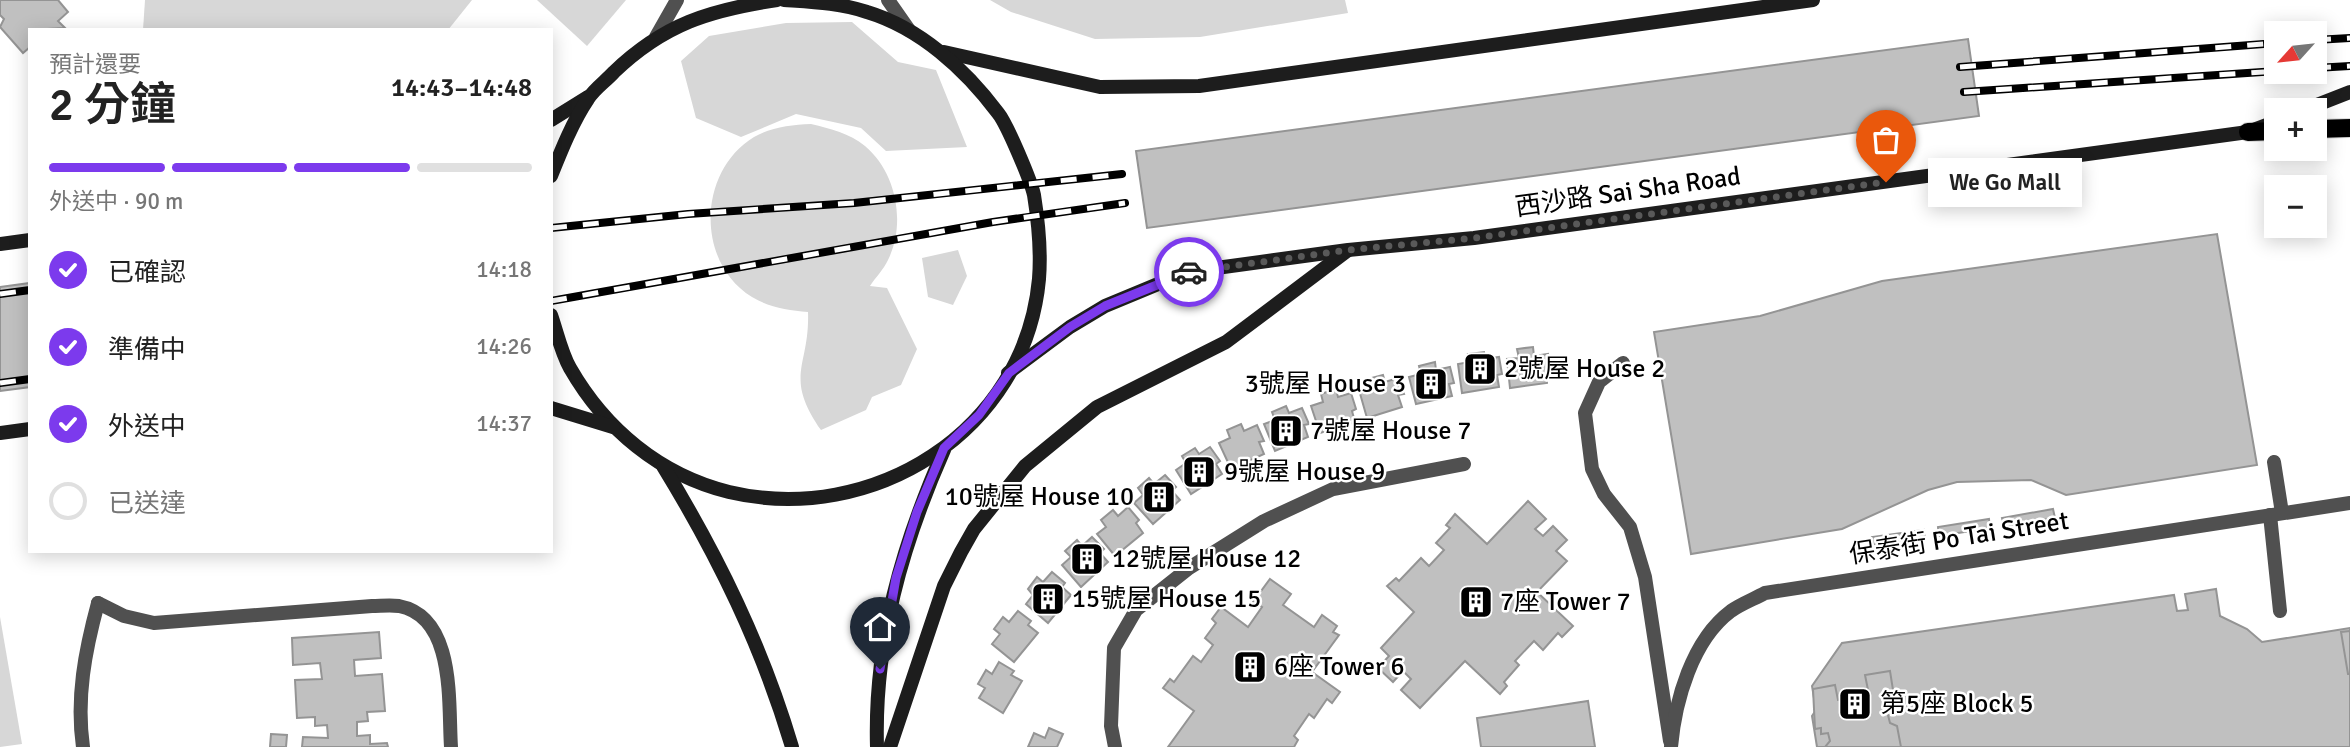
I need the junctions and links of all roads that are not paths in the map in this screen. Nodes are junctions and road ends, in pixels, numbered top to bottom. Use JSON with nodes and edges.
{"nodes":[{"id":1,"x":677,"y":0,"type":"edge"},
{"id":2,"x":777,"y":0,"type":"edge"},
{"id":3,"x":784,"y":0,"type":"edge"},
{"id":4,"x":888,"y":0,"type":"edge"},
{"id":5,"x":1814,"y":0,"type":"edge"},
{"id":6,"x":909,"y":30,"type":"junction"},
{"id":7,"x":656,"y":37,"type":"junction"},
{"id":8,"x":942,"y":52,"type":"junction"},
{"id":9,"x":2350,"y":92,"type":"edge"},
{"id":10,"x":588,"y":97,"type":"junction"},
{"id":11,"x":2327,"y":101,"type":"edge"},
{"id":12,"x":553,"y":119,"type":"edge"},
{"id":13,"x":2264,"y":126,"type":"edge"},
{"id":14,"x":2350,"y":128,"type":"edge"},
{"id":15,"x":2327,"y":129,"type":"edge"},
{"id":16,"x":2264,"y":131,"type":"edge"},
{"id":17,"x":2248,"y":132,"type":"junction"},
{"id":18,"x":553,"y":172,"type":"edge"},
{"id":19,"x":28,"y":240,"type":"edge"},
{"id":20,"x":0,"y":244,"type":"edge"},
{"id":21,"x":1348,"y":250,"type":"junction"},
{"id":22,"x":553,"y":321,"type":"edge"},
{"id":23,"x":1623,"y":363,"type":"dead end"},
{"id":24,"x":1009,"y":373,"type":"junction"},
{"id":25,"x":553,"y":409,"type":"edge"},
{"id":26,"x":613,"y":427,"type":"junction"},
{"id":27,"x":28,"y":429,"type":"edge"},
{"id":28,"x":0,"y":433,"type":"edge"},
{"id":29,"x":944,"y":448,"type":"junction"},
{"id":30,"x":2274,"y":462,"type":"dead end"},
{"id":31,"x":1464,"y":464,"type":"dead end"},
{"id":32,"x":663,"y":466,"type":"junction"},
{"id":33,"x":2350,"y":503,"type":"edge"},
{"id":34,"x":2276,"y":514,"type":"junction"},
{"id":35,"x":2280,"y":611,"type":"dead end"},
{"id":36,"x":83,"y":747,"type":"edge"},
{"id":37,"x":450,"y":747,"type":"edge"},
{"id":38,"x":792,"y":747,"type":"edge"},
{"id":39,"x":877,"y":747,"type":"edge"},
{"id":40,"x":890,"y":747,"type":"edge"},
{"id":41,"x":1115,"y":747,"type":"edge"},
{"id":42,"x":1671,"y":747,"type":"edge"}],
"edges":[{"from":1,"to":7,"type":"street"},
{"from":2,"to":7,"type":"main road"},
{"from":3,"to":6,"type":"main road"},
{"from":4,"to":6,"type":"street"},
{"from":5,"to":8,"type":"main road"},
{"from":6,"to":8,"type":"main road"},
{"from":7,"to":10,"type":"main road"},
{"from":8,"to":24,"type":"main road"},
{"from":9,"to":11,"type":"main road"},
{"from":10,"to":12,"type":"main road"},
{"from":10,"to":18,"type":"main road"},
{"from":13,"to":17,"type":"main road","name":"西沙路 Sai Sha Road"},
{"from":14,"to":15,"type":"main road"},
{"from":16,"to":17,"type":"main road"},
{"from":17,"to":21,"type":"main road","name":"西沙路 Sai Sha Road"},
{"from":19,"to":20,"type":"main road"},
{"from":21,"to":24,"type":"main road","name":"西沙路 Sai Sha Road"},
{"from":21,"to":40,"type":"main road"},
{"from":22,"to":26,"type":"main road"},
{"from":23,"to":42,"type":"street"},
{"from":24,"to":29,"type":"main road"},
{"from":25,"to":26,"type":"main road"},
{"from":26,"to":32,"type":"main road"},
{"from":27,"to":28,"type":"main road"},
{"from":29,"to":32,"type":"main road"},
{"from":29,"to":39,"type":"main road"},
{"from":30,"to":34,"type":"street"},
{"from":31,"to":41,"type":"street"},
{"from":32,"to":38,"type":"main road"},
{"from":33,"to":34,"type":"street","name":"保泰街 Po Tai Street"},
{"from":34,"to":35,"type":"street"},
{"from":34,"to":42,"type":"street","name":"保泰街 Po Tai Street"},
{"from":36,"to":37,"type":"street"}]}
